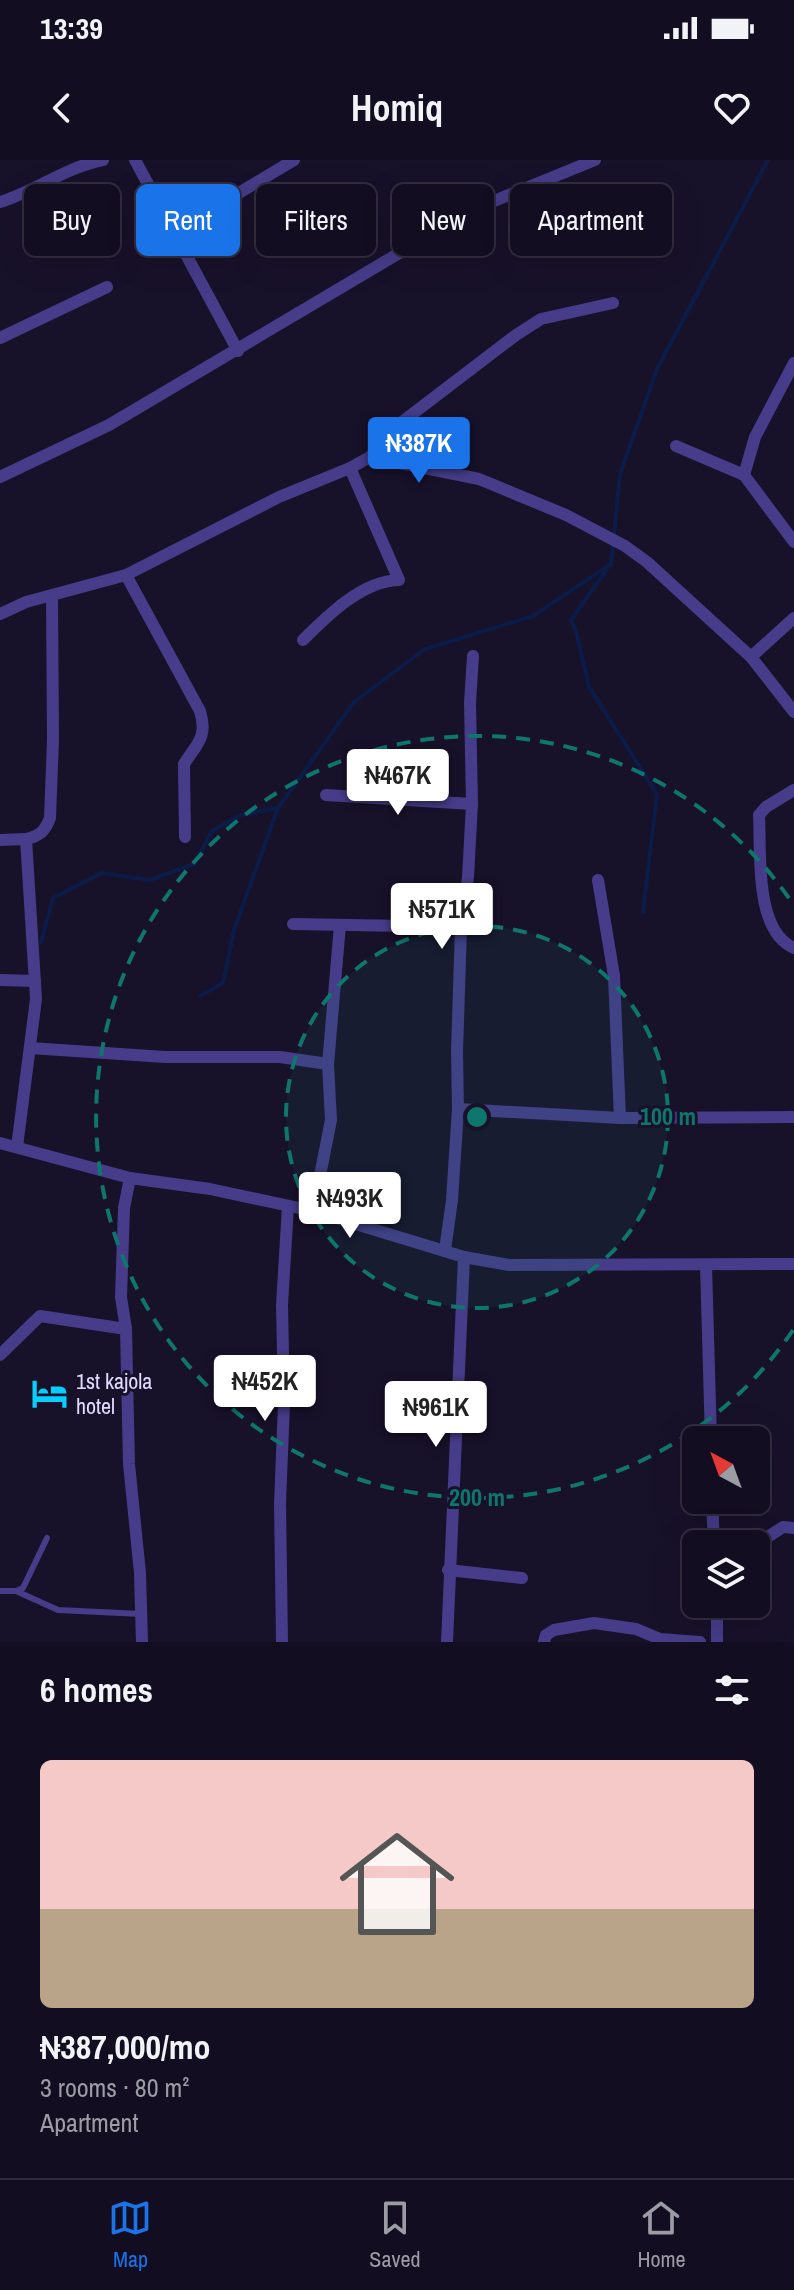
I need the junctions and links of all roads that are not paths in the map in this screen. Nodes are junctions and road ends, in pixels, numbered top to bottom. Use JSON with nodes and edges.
{"nodes":[{"id":1,"x":103,"y":160,"type":"edge"},
{"id":2,"x":135,"y":160,"type":"edge"},
{"id":3,"x":294,"y":160,"type":"edge"},
{"id":4,"x":566,"y":160,"type":"edge"},
{"id":5,"x":595,"y":160,"type":"edge"},
{"id":6,"x":562,"y":175,"type":"junction"},
{"id":7,"x":149,"y":184,"type":"edge"},
{"id":8,"x":240,"y":192,"type":"edge"},
{"id":9,"x":0,"y":202,"type":"edge"},
{"id":10,"x":188,"y":256,"type":"edge"},
{"id":11,"x":107,"y":287,"type":"dead end"},
{"id":12,"x":613,"y":303,"type":"dead end"},
{"id":13,"x":0,"y":338,"type":"edge"},
{"id":14,"x":238,"y":351,"type":"junction"},
{"id":15,"x":794,"y":363,"type":"edge"},
{"id":16,"x":676,"y":446,"type":"dead end"},
{"id":17,"x":370,"y":457,"type":"junction"},
{"id":18,"x":350,"y":468,"type":"junction"},
{"id":19,"x":744,"y":475,"type":"junction"},
{"id":20,"x":0,"y":477,"type":"edge"},
{"id":21,"x":794,"y":542,"type":"edge"},
{"id":22,"x":126,"y":575,"type":"junction"},
{"id":23,"x":52,"y":595,"type":"junction"},
{"id":24,"x":0,"y":614,"type":"edge"},
{"id":25,"x":794,"y":618,"type":"edge"},
{"id":26,"x":303,"y":640,"type":"dead end"},
{"id":27,"x":473,"y":656,"type":"dead end"},
{"id":28,"x":751,"y":657,"type":"junction"},
{"id":29,"x":794,"y":712,"type":"edge"},
{"id":30,"x":794,"y":790,"type":"edge"},
{"id":31,"x":326,"y":795,"type":"dead end"},
{"id":32,"x":472,"y":804,"type":"junction"},
{"id":33,"x":185,"y":837,"type":"dead end"},
{"id":34,"x":26,"y":839,"type":"junction"},
{"id":35,"x":0,"y":840,"type":"edge"},
{"id":36,"x":598,"y":880,"type":"dead end"},
{"id":37,"x":293,"y":924,"type":"dead end"},
{"id":38,"x":340,"y":925,"type":"junction"},
{"id":39,"x":461,"y":927,"type":"junction"},
{"id":40,"x":794,"y":948,"type":"edge"},
{"id":41,"x":0,"y":980,"type":"edge"},
{"id":42,"x":35,"y":981,"type":"junction"},
{"id":43,"x":30,"y":1048,"type":"junction"},
{"id":44,"x":328,"y":1064,"type":"junction"},
{"id":45,"x":458,"y":1109,"type":"junction"},
{"id":46,"x":794,"y":1117,"type":"edge"},
{"id":47,"x":620,"y":1118,"type":"junction"},
{"id":48,"x":0,"y":1143,"type":"edge"},
{"id":49,"x":17,"y":1147,"type":"junction"},
{"id":50,"x":130,"y":1178,"type":"junction"},
{"id":51,"x":288,"y":1206,"type":"junction"},
{"id":52,"x":313,"y":1211,"type":"junction"},
{"id":53,"x":445,"y":1250,"type":"junction"},
{"id":54,"x":464,"y":1257,"type":"junction"},
{"id":55,"x":794,"y":1264,"type":"edge"},
{"id":56,"x":706,"y":1265,"type":"junction"},
{"id":57,"x":126,"y":1329,"type":"junction"},
{"id":58,"x":0,"y":1355,"type":"edge"},
{"id":59,"x":711,"y":1426,"type":"edge"},
{"id":60,"x":794,"y":1528,"type":"edge"},
{"id":61,"x":770,"y":1536,"type":"edge"},
{"id":62,"x":47,"y":1538,"type":"dead end"},
{"id":63,"x":448,"y":1570,"type":"junction"},
{"id":64,"x":522,"y":1578,"type":"dead end"},
{"id":65,"x":0,"y":1591,"type":"edge"},
{"id":66,"x":16,"y":1591,"type":"junction"},
{"id":67,"x":141,"y":1614,"type":"junction"},
{"id":68,"x":717,"y":1618,"type":"edge"},
{"id":69,"x":142,"y":1642,"type":"edge"},
{"id":70,"x":282,"y":1642,"type":"edge"},
{"id":71,"x":447,"y":1642,"type":"edge"},
{"id":72,"x":544,"y":1642,"type":"edge"},
{"id":73,"x":700,"y":1642,"type":"edge"},
{"id":74,"x":717,"y":1642,"type":"edge"}],
"edges":[{"from":1,"to":9,"type":"street"},
{"from":2,"to":7,"type":"street"},
{"from":3,"to":8,"type":"street"},
{"from":4,"to":6,"type":"street"},
{"from":5,"to":6,"type":"street"},
{"from":6,"to":14,"type":"street"},
{"from":10,"to":14,"type":"street"},
{"from":11,"to":13,"type":"street"},
{"from":12,"to":17,"type":"street"},
{"from":14,"to":20,"type":"street"},
{"from":15,"to":19,"type":"street"},
{"from":16,"to":19,"type":"street"},
{"from":17,"to":18,"type":"street"},
{"from":17,"to":28,"type":"street"},
{"from":18,"to":22,"type":"street"},
{"from":18,"to":26,"type":"street"},
{"from":19,"to":21,"type":"street"},
{"from":22,"to":23,"type":"street"},
{"from":22,"to":33,"type":"street"},
{"from":23,"to":24,"type":"street"},
{"from":23,"to":34,"type":"street"},
{"from":25,"to":28,"type":"street"},
{"from":27,"to":32,"type":"street"},
{"from":28,"to":29,"type":"street"},
{"from":30,"to":40,"type":"street"},
{"from":31,"to":32,"type":"street"},
{"from":32,"to":39,"type":"street"},
{"from":34,"to":35,"type":"street"},
{"from":34,"to":42,"type":"street"},
{"from":36,"to":47,"type":"street"},
{"from":37,"to":38,"type":"street"},
{"from":38,"to":39,"type":"street"},
{"from":38,"to":44,"type":"street"},
{"from":39,"to":45,"type":"street"},
{"from":41,"to":42,"type":"street"},
{"from":42,"to":43,"type":"street"},
{"from":43,"to":44,"type":"street"},
{"from":43,"to":49,"type":"street"},
{"from":44,"to":52,"type":"street"},
{"from":45,"to":47,"type":"street"},
{"from":45,"to":53,"type":"street"},
{"from":46,"to":47,"type":"street"},
{"from":48,"to":49,"type":"street"},
{"from":49,"to":50,"type":"street"},
{"from":50,"to":51,"type":"street"},
{"from":50,"to":57,"type":"street"},
{"from":51,"to":52,"type":"street"},
{"from":51,"to":70,"type":"street"},
{"from":52,"to":53,"type":"street"},
{"from":53,"to":54,"type":"street"},
{"from":54,"to":56,"type":"street"},
{"from":54,"to":63,"type":"street"},
{"from":55,"to":56,"type":"street"},
{"from":56,"to":59,"type":"street"},
{"from":57,"to":58,"type":"street"},
{"from":57,"to":67,"type":"street"},
{"from":60,"to":61,"type":"street"},
{"from":62,"to":66,"type":"lane"},
{"from":63,"to":64,"type":"street"},
{"from":63,"to":71,"type":"street"},
{"from":65,"to":66,"type":"lane"},
{"from":66,"to":67,"type":"lane"},
{"from":67,"to":69,"type":"street"},
{"from":68,"to":74,"type":"street"},
{"from":72,"to":73,"type":"street"}]}
